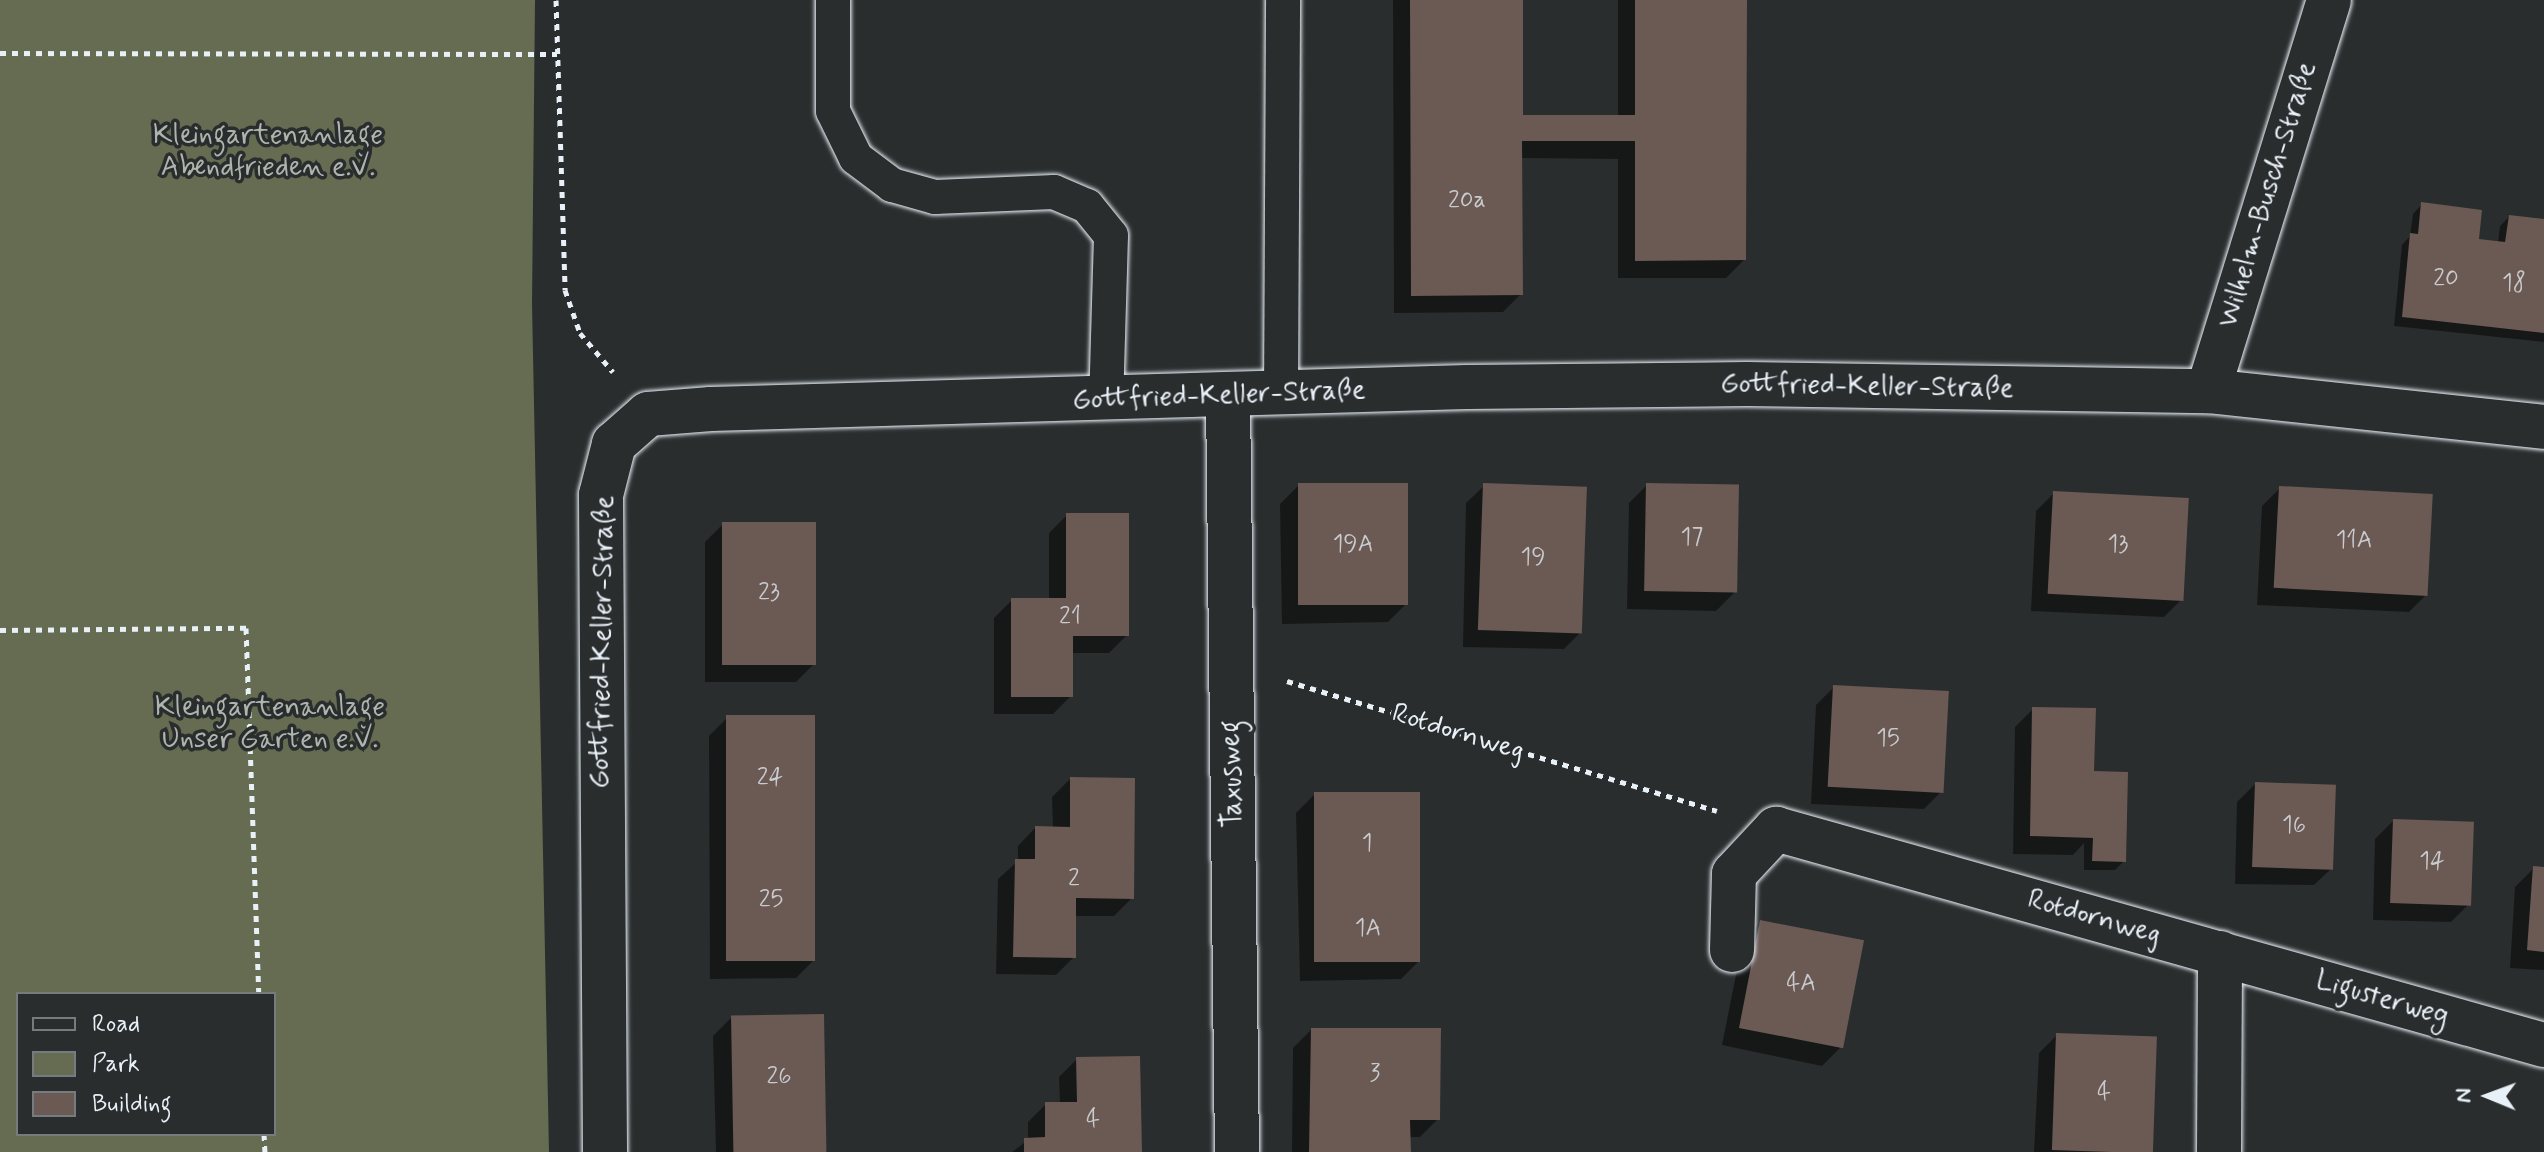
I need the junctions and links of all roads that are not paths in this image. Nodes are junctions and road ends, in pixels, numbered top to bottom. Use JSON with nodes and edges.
{"nodes":[{"id":1,"x":833,"y":0,"type":"edge"},
{"id":2,"x":1283,"y":0,"type":"edge"},
{"id":3,"x":2329,"y":0,"type":"edge"},
{"id":4,"x":2208,"y":391,"type":"junction"},
{"id":5,"x":1281,"y":395,"type":"junction"},
{"id":6,"x":1228,"y":396,"type":"junction"},
{"id":7,"x":1106,"y":400,"type":"junction"},
{"id":8,"x":2544,"y":427,"type":"edge"},
{"id":9,"x":1732,"y":950,"type":"dead end"},
{"id":10,"x":2220,"y":953,"type":"junction"},
{"id":11,"x":2544,"y":1045,"type":"edge"},
{"id":12,"x":605,"y":1152,"type":"edge"},
{"id":13,"x":1237,"y":1152,"type":"edge"},
{"id":14,"x":2219,"y":1152,"type":"edge"}],
"edges":[{"from":1,"to":7,"type":"lane"},
{"from":2,"to":5,"type":"lane"},
{"from":3,"to":4,"type":"street","name":"Wilhelm-Busch-Straße"},
{"from":4,"to":5,"type":"street","name":"Gottfried-Keller-Straße"},
{"from":4,"to":8,"type":"street","name":"Gottfried-Keller-Straße"},
{"from":5,"to":6,"type":"street","name":"Gottfried-Keller-Straße"},
{"from":6,"to":7,"type":"street","name":"Gottfried-Keller-Straße"},
{"from":6,"to":13,"type":"street","name":"Taxusweg"},
{"from":7,"to":12,"type":"street","name":"Gottfried-Keller-Straße"},
{"from":9,"to":10,"type":"street","name":"Rotdornweg"},
{"from":10,"to":11,"type":"street","name":"Ligusterweg"},
{"from":10,"to":14,"type":"street"}]}
